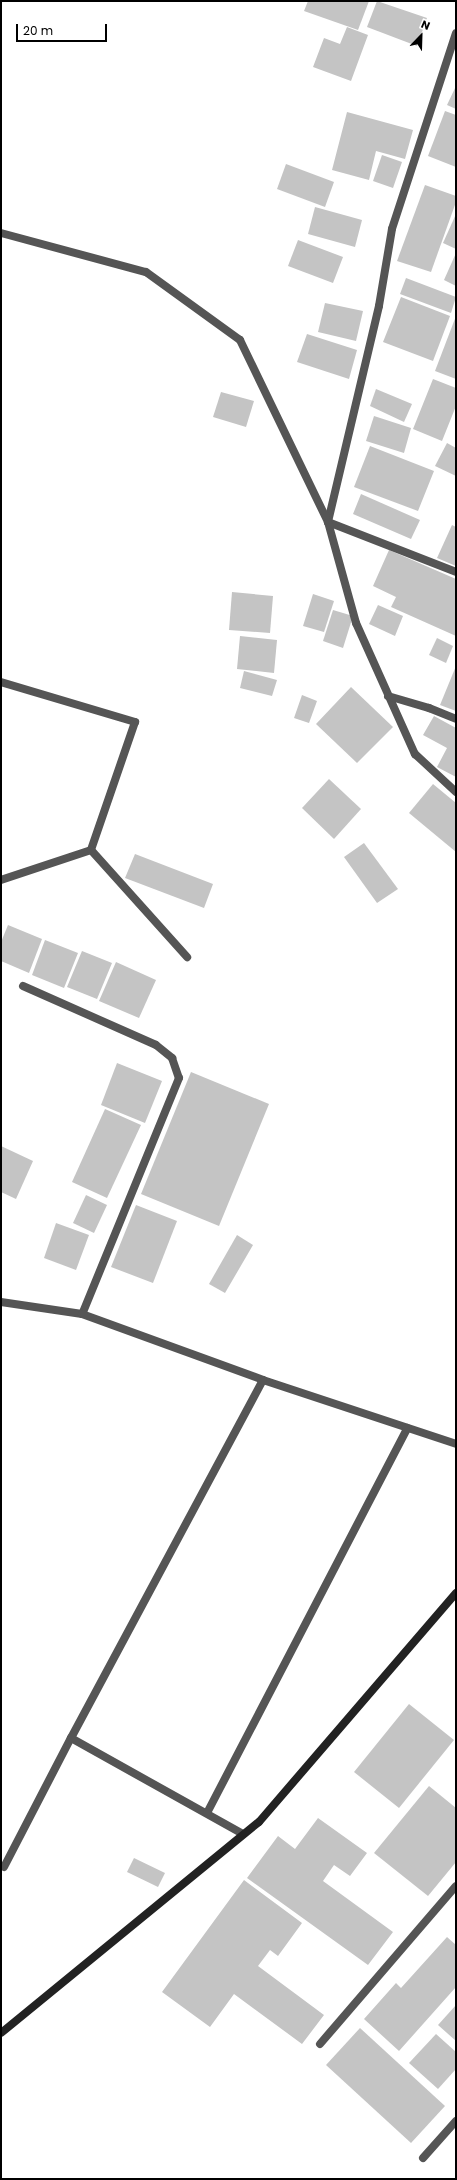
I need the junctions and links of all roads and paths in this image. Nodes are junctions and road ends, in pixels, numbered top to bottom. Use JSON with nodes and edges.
{"nodes":[{"id":1,"x":456,"y":33,"type":"edge"},
{"id":2,"x":1,"y":233,"type":"edge"},
{"id":3,"x":328,"y":522,"type":"junction"},
{"id":4,"x":456,"y":572,"type":"edge"},
{"id":5,"x":1,"y":682,"type":"edge"},
{"id":6,"x":388,"y":696,"type":"junction"},
{"id":7,"x":456,"y":719,"type":"edge"},
{"id":8,"x":456,"y":792,"type":"edge"},
{"id":9,"x":91,"y":850,"type":"junction"},
{"id":10,"x":1,"y":880,"type":"edge"},
{"id":11,"x":187,"y":957,"type":"dead end"},
{"id":12,"x":23,"y":986,"type":"dead end"},
{"id":13,"x":1,"y":1302,"type":"edge"},
{"id":14,"x":82,"y":1314,"type":"junction"},
{"id":15,"x":263,"y":1380,"type":"junction"},
{"id":16,"x":407,"y":1428,"type":"junction"},
{"id":17,"x":456,"y":1444,"type":"edge"},
{"id":18,"x":456,"y":1593,"type":"edge"},
{"id":19,"x":71,"y":1738,"type":"junction"},
{"id":20,"x":207,"y":1813,"type":"junction"},
{"id":21,"x":243,"y":1834,"type":"junction"},
{"id":22,"x":4,"y":1867,"type":"dead end"},
{"id":23,"x":456,"y":1886,"type":"edge"},
{"id":24,"x":1,"y":2033,"type":"edge"},
{"id":25,"x":320,"y":2044,"type":"dead end"},
{"id":26,"x":456,"y":2121,"type":"edge"},
{"id":27,"x":423,"y":2158,"type":"dead end"}],
"edges":[{"from":1,"to":3,"type":"street"},
{"from":2,"to":3,"type":"street"},
{"from":3,"to":4,"type":"street"},
{"from":3,"to":6,"type":"street"},
{"from":5,"to":9,"type":"street"},
{"from":6,"to":7,"type":"street"},
{"from":6,"to":8,"type":"street"},
{"from":9,"to":10,"type":"street"},
{"from":9,"to":11,"type":"street"},
{"from":12,"to":14,"type":"street"},
{"from":13,"to":14,"type":"street"},
{"from":14,"to":15,"type":"street"},
{"from":15,"to":16,"type":"street"},
{"from":15,"to":19,"type":"street"},
{"from":16,"to":17,"type":"street"},
{"from":16,"to":20,"type":"street"},
{"from":18,"to":21,"type":"street"},
{"from":19,"to":20,"type":"street"},
{"from":19,"to":22,"type":"street"},
{"from":20,"to":21,"type":"street"},
{"from":21,"to":24,"type":"street"},
{"from":23,"to":25,"type":"street"},
{"from":26,"to":27,"type":"street"}]}
